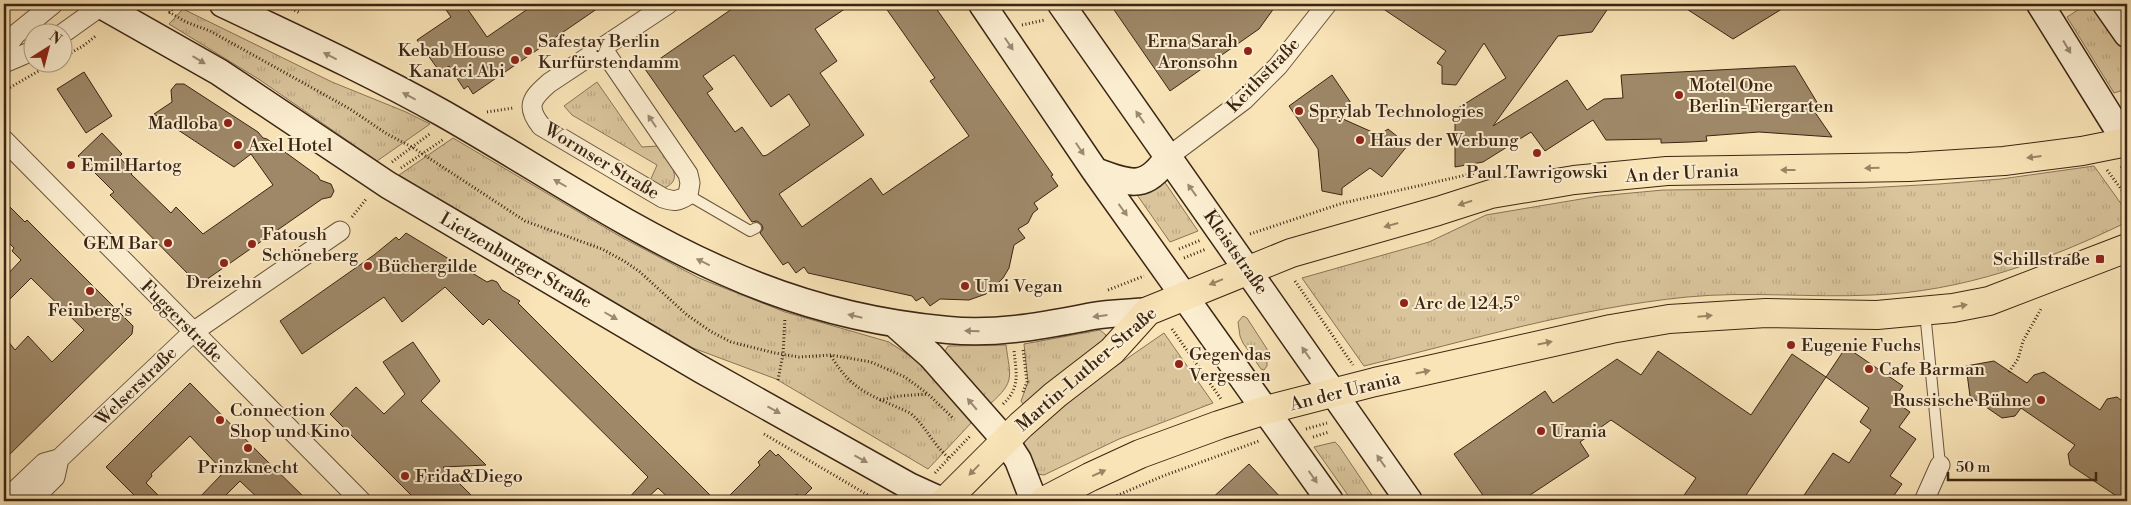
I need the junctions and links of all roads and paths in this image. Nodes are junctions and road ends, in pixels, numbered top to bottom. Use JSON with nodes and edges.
{"nodes":[{"id":1,"x":53,"y":4,"type":"edge"},
{"id":2,"x":101,"y":4,"type":"edge"},
{"id":3,"x":223,"y":4,"type":"edge"},
{"id":4,"x":668,"y":4,"type":"edge"},
{"id":5,"x":982,"y":4,"type":"edge"},
{"id":6,"x":1327,"y":4,"type":"edge"},
{"id":7,"x":2106,"y":4,"type":"edge"},
{"id":8,"x":175,"y":6,"type":"dead end"},
{"id":9,"x":2047,"y":6,"type":"edge"},
{"id":10,"x":1056,"y":11,"type":"edge"},
{"id":11,"x":169,"y":12,"type":"junction"},
{"id":12,"x":166,"y":16,"type":"dead end"},
{"id":13,"x":72,"y":26,"type":"edge"},
{"id":14,"x":1019,"y":26,"type":"dead end"},
{"id":15,"x":2127,"y":34,"type":"edge"},
{"id":16,"x":83,"y":46,"type":"dead end"},
{"id":17,"x":602,"y":48,"type":"junction"},
{"id":18,"x":4,"y":50,"type":"edge"},
{"id":19,"x":72,"y":52,"type":"edge"},
{"id":20,"x":22,"y":55,"type":"edge"},
{"id":21,"x":4,"y":63,"type":"edge"},
{"id":22,"x":37,"y":72,"type":"edge"},
{"id":23,"x":4,"y":91,"type":"edge"},
{"id":24,"x":531,"y":106,"type":"junction"},
{"id":25,"x":485,"y":114,"type":"dead end"},
{"id":26,"x":438,"y":129,"type":"dead end"},
{"id":27,"x":449,"y":135,"type":"dead end"},
{"id":28,"x":4,"y":140,"type":"edge"},
{"id":29,"x":2127,"y":142,"type":"edge"},
{"id":30,"x":412,"y":147,"type":"junction"},
{"id":31,"x":423,"y":154,"type":"junction"},
{"id":32,"x":1168,"y":157,"type":"junction"},
{"id":33,"x":2103,"y":165,"type":"dead end"},
{"id":34,"x":385,"y":167,"type":"dead end"},
{"id":35,"x":1095,"y":171,"type":"junction"},
{"id":36,"x":395,"y":172,"type":"dead end"},
{"id":37,"x":688,"y":195,"type":"junction"},
{"id":38,"x":2127,"y":197,"type":"edge"},
{"id":39,"x":756,"y":228,"type":"dead end"},
{"id":40,"x":340,"y":231,"type":"dead end"},
{"id":41,"x":1204,"y":238,"type":"dead end"},
{"id":42,"x":1210,"y":248,"type":"dead end"},
{"id":43,"x":2127,"y":248,"type":"edge"},
{"id":44,"x":1176,"y":250,"type":"dead end"},
{"id":45,"x":1182,"y":259,"type":"dead end"},
{"id":46,"x":1248,"y":270,"type":"junction"},
{"id":47,"x":1294,"y":281,"type":"dead end"},
{"id":48,"x":1184,"y":295,"type":"junction"},
{"id":49,"x":2041,"y":309,"type":"dead end"},
{"id":50,"x":1148,"y":311,"type":"junction"},
{"id":51,"x":1924,"y":311,"type":"junction"},
{"id":52,"x":786,"y":312,"type":"dead end"},
{"id":53,"x":896,"y":325,"type":"junction"},
{"id":54,"x":1172,"y":329,"type":"dead end"},
{"id":55,"x":193,"y":332,"type":"junction"},
{"id":56,"x":1014,"y":344,"type":"dead end"},
{"id":57,"x":1023,"y":344,"type":"dead end"},
{"id":58,"x":783,"y":354,"type":"junction"},
{"id":59,"x":831,"y":355,"type":"junction"},
{"id":60,"x":1354,"y":367,"type":"dead end"},
{"id":61,"x":2009,"y":372,"type":"dead end"},
{"id":62,"x":778,"y":380,"type":"dead end"},
{"id":63,"x":1334,"y":393,"type":"junction"},
{"id":64,"x":928,"y":394,"type":"junction"},
{"id":65,"x":1221,"y":399,"type":"dead end"},
{"id":66,"x":879,"y":400,"type":"junction"},
{"id":67,"x":1020,"y":400,"type":"dead end"},
{"id":68,"x":1002,"y":405,"type":"dead end"},
{"id":69,"x":1266,"y":410,"type":"junction"},
{"id":70,"x":960,"y":424,"type":"dead end"},
{"id":71,"x":1323,"y":424,"type":"dead end"},
{"id":72,"x":966,"y":428,"type":"dead end"},
{"id":73,"x":1302,"y":430,"type":"dead end"},
{"id":74,"x":1329,"y":432,"type":"dead end"},
{"id":75,"x":1308,"y":439,"type":"dead end"},
{"id":76,"x":1004,"y":440,"type":"junction"},
{"id":77,"x":1237,"y":447,"type":"dead end"},
{"id":78,"x":949,"y":458,"type":"junction"},
{"id":79,"x":59,"y":460,"type":"junction"},
{"id":80,"x":1940,"y":465,"type":"joint"},
{"id":81,"x":935,"y":473,"type":"dead end"},
{"id":82,"x":4,"y":501,"type":"edge"},
{"id":83,"x":31,"y":501,"type":"edge"},
{"id":84,"x":361,"y":501,"type":"edge"},
{"id":85,"x":944,"y":501,"type":"edge"},
{"id":86,"x":1034,"y":501,"type":"edge"},
{"id":87,"x":1044,"y":501,"type":"edge"},
{"id":88,"x":1104,"y":501,"type":"edge"},
{"id":89,"x":1330,"y":501,"type":"edge"},
{"id":90,"x":1409,"y":501,"type":"edge"},
{"id":91,"x":1924,"y":501,"type":"edge"}],
"edges":[{"from":1,"to":18,"type":"street"},
{"from":2,"to":13,"type":"street"},
{"from":2,"to":85,"type":"main road","name":"Lietzenburger Straße","one_way":true},
{"from":53,"to":3,"type":"main road","one_way":true},
{"from":4,"to":17,"type":"street","name":"Wormser Straße"},
{"from":5,"to":35,"type":"main road","one_way":true},
{"from":6,"to":32,"type":"street","name":"Keithstraße"},
{"from":7,"to":15,"type":"main road"},
{"from":8,"to":11,"type":"path"},
{"from":9,"to":29,"type":"main road","one_way":true},
{"from":10,"to":14,"type":"path"},
{"from":32,"to":10,"type":"main road","name":"Kleiststraße","one_way":true},
{"from":11,"to":12,"type":"path"},
{"from":11,"to":30,"type":"path"},
{"from":16,"to":19,"type":"path"},
{"from":17,"to":24,"type":"street","name":"Wormser Straße"},
{"from":37,"to":17,"type":"street","name":"Wormser Straße","one_way":true},
{"from":20,"to":21,"type":"street"},
{"from":22,"to":23,"type":"path"},
{"from":24,"to":25,"type":"path"},
{"from":24,"to":37,"type":"street","name":"Wormser Straße"},
{"from":26,"to":30,"type":"path"},
{"from":27,"to":31,"type":"path"},
{"from":28,"to":55,"type":"street","name":"Fuggerstraße"},
{"from":29,"to":46,"type":"main road","name":"An der Urania","one_way":true},
{"from":30,"to":31,"type":"path"},
{"from":30,"to":34,"type":"path"},
{"from":31,"to":36,"type":"path"},
{"from":31,"to":58,"type":"path"},
{"from":32,"to":35,"type":"main road"},
{"from":46,"to":32,"type":"main road","name":"Kleiststraße","one_way":true},
{"from":33,"to":38,"type":"path"},
{"from":35,"to":48,"type":"main road","one_way":true},
{"from":37,"to":39,"type":"lane"},
{"from":40,"to":55,"type":"street","name":"Welserstraße"},
{"from":41,"to":44,"type":"path"},
{"from":42,"to":45,"type":"path"},
{"from":51,"to":43,"type":"main road","name":"An der Urania","one_way":true},
{"from":46,"to":48,"type":"main road","name":"Martin-Luther-Straße","one_way":true},
{"from":63,"to":46,"type":"main road","name":"Kleiststraße","one_way":true},
{"from":47,"to":60,"type":"path"},
{"from":48,"to":50,"type":"main road","name":"Martin-Luther-Straße"},
{"from":48,"to":69,"type":"main road"},
{"from":49,"to":61,"type":"path"},
{"from":50,"to":53,"type":"main road","one_way":true},
{"from":50,"to":76,"type":"main road","name":"Martin-Luther-Straße"},
{"from":63,"to":51,"type":"main road","name":"An der Urania","one_way":true},
{"from":51,"to":80,"type":"lane"},
{"from":52,"to":58,"type":"path"},
{"from":76,"to":53,"type":"main road","one_way":true},
{"from":54,"to":65,"type":"path"},
{"from":55,"to":79,"type":"street","name":"Welserstraße"},
{"from":55,"to":84,"type":"street","name":"Fuggerstraße"},
{"from":56,"to":68,"type":"path"},
{"from":57,"to":67,"type":"path"},
{"from":58,"to":59,"type":"path"},
{"from":58,"to":62,"type":"path"},
{"from":59,"to":64,"type":"path"},
{"from":59,"to":66,"type":"path"},
{"from":63,"to":69,"type":"main road","name":"An der Urania"},
{"from":90,"to":63,"type":"main road","name":"Kleiststraße","one_way":true},
{"from":64,"to":66,"type":"path"},
{"from":64,"to":70,"type":"path"},
{"from":66,"to":78,"type":"path"},
{"from":87,"to":69,"type":"main road","one_way":true},
{"from":69,"to":89,"type":"main road","one_way":true},
{"from":71,"to":73,"type":"path"},
{"from":72,"to":78,"type":"path"},
{"from":74,"to":75,"type":"path"},
{"from":76,"to":85,"type":"main road","name":"Martin-Luther-Straße","one_way":true},
{"from":76,"to":86,"type":"main road"},
{"from":77,"to":88,"type":"path"},
{"from":78,"to":81,"type":"path"},
{"from":79,"to":82,"type":"street","name":"Welserstraße"},
{"from":79,"to":83,"type":"street","name":"Welserstraße"},
{"from":80,"to":91,"type":"street"}]}
